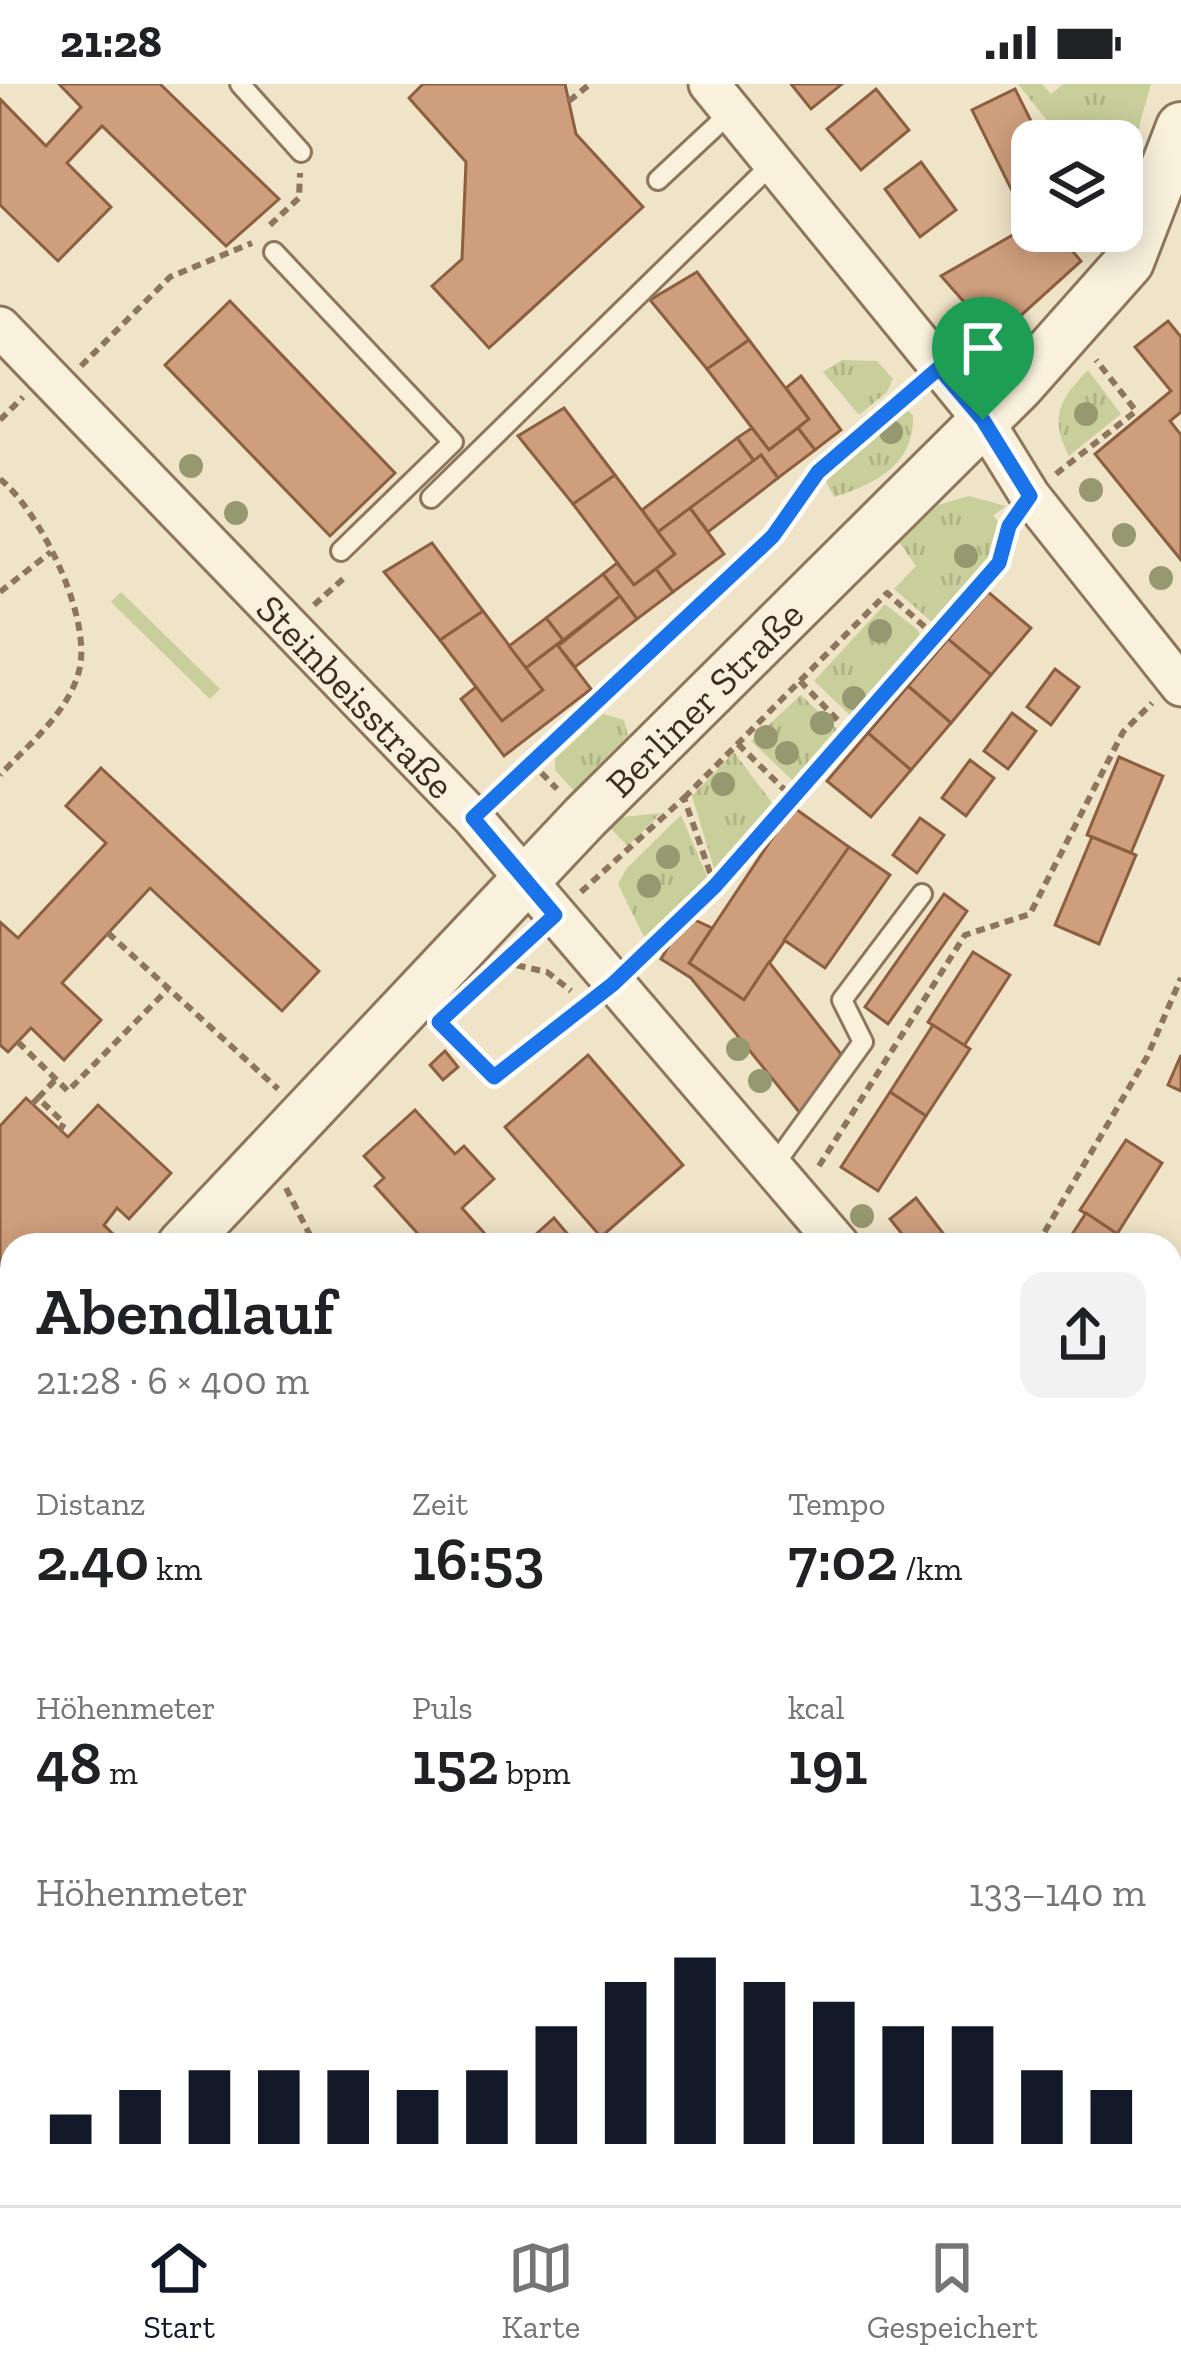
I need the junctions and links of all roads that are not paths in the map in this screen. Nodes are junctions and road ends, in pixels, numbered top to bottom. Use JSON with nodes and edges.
{"nodes":[{"id":1,"x":240,"y":84,"type":"edge"},
{"id":2,"x":721,"y":98,"type":"edge"},
{"id":3,"x":1181,"y":127,"type":"edge"},
{"id":4,"x":301,"y":152,"type":"road end"},
{"id":5,"x":775,"y":161,"type":"junction"},
{"id":6,"x":658,"y":180,"type":"dead end"},
{"id":7,"x":274,"y":252,"type":"dead end"},
{"id":8,"x":0,"y":327,"type":"edge"},
{"id":9,"x":983,"y":420,"type":"junction"},
{"id":10,"x":431,"y":498,"type":"dead end"},
{"id":11,"x":341,"y":551,"type":"dead end"},
{"id":12,"x":1178,"y":683,"type":"edge"},
{"id":13,"x":922,"y":894,"type":"dead end"},
{"id":14,"x":541,"y":899,"type":"junction"},
{"id":15,"x":786,"y":1181,"type":"junction"},
{"id":16,"x":194,"y":1233,"type":"edge"},
{"id":17,"x":829,"y":1233,"type":"edge"}],
"edges":[{"from":1,"to":4,"type":"lane"},
{"from":2,"to":5,"type":"street"},
{"from":2,"to":6,"type":"lane"},
{"from":3,"to":9,"type":"street","name":"Berliner Straße"},
{"from":5,"to":9,"type":"street"},
{"from":5,"to":10,"type":"lane"},
{"from":7,"to":11,"type":"lane"},
{"from":8,"to":14,"type":"street","name":"Steinbeisstraße"},
{"from":9,"to":12,"type":"street"},
{"from":9,"to":14,"type":"street","name":"Berliner Straße"},
{"from":13,"to":15,"type":"lane"},
{"from":14,"to":15,"type":"street","name":"Steinbeisstraße"},
{"from":14,"to":16,"type":"street","name":"Berliner Straße"},
{"from":15,"to":17,"type":"street","name":"Steinbeisstraße"}]}
